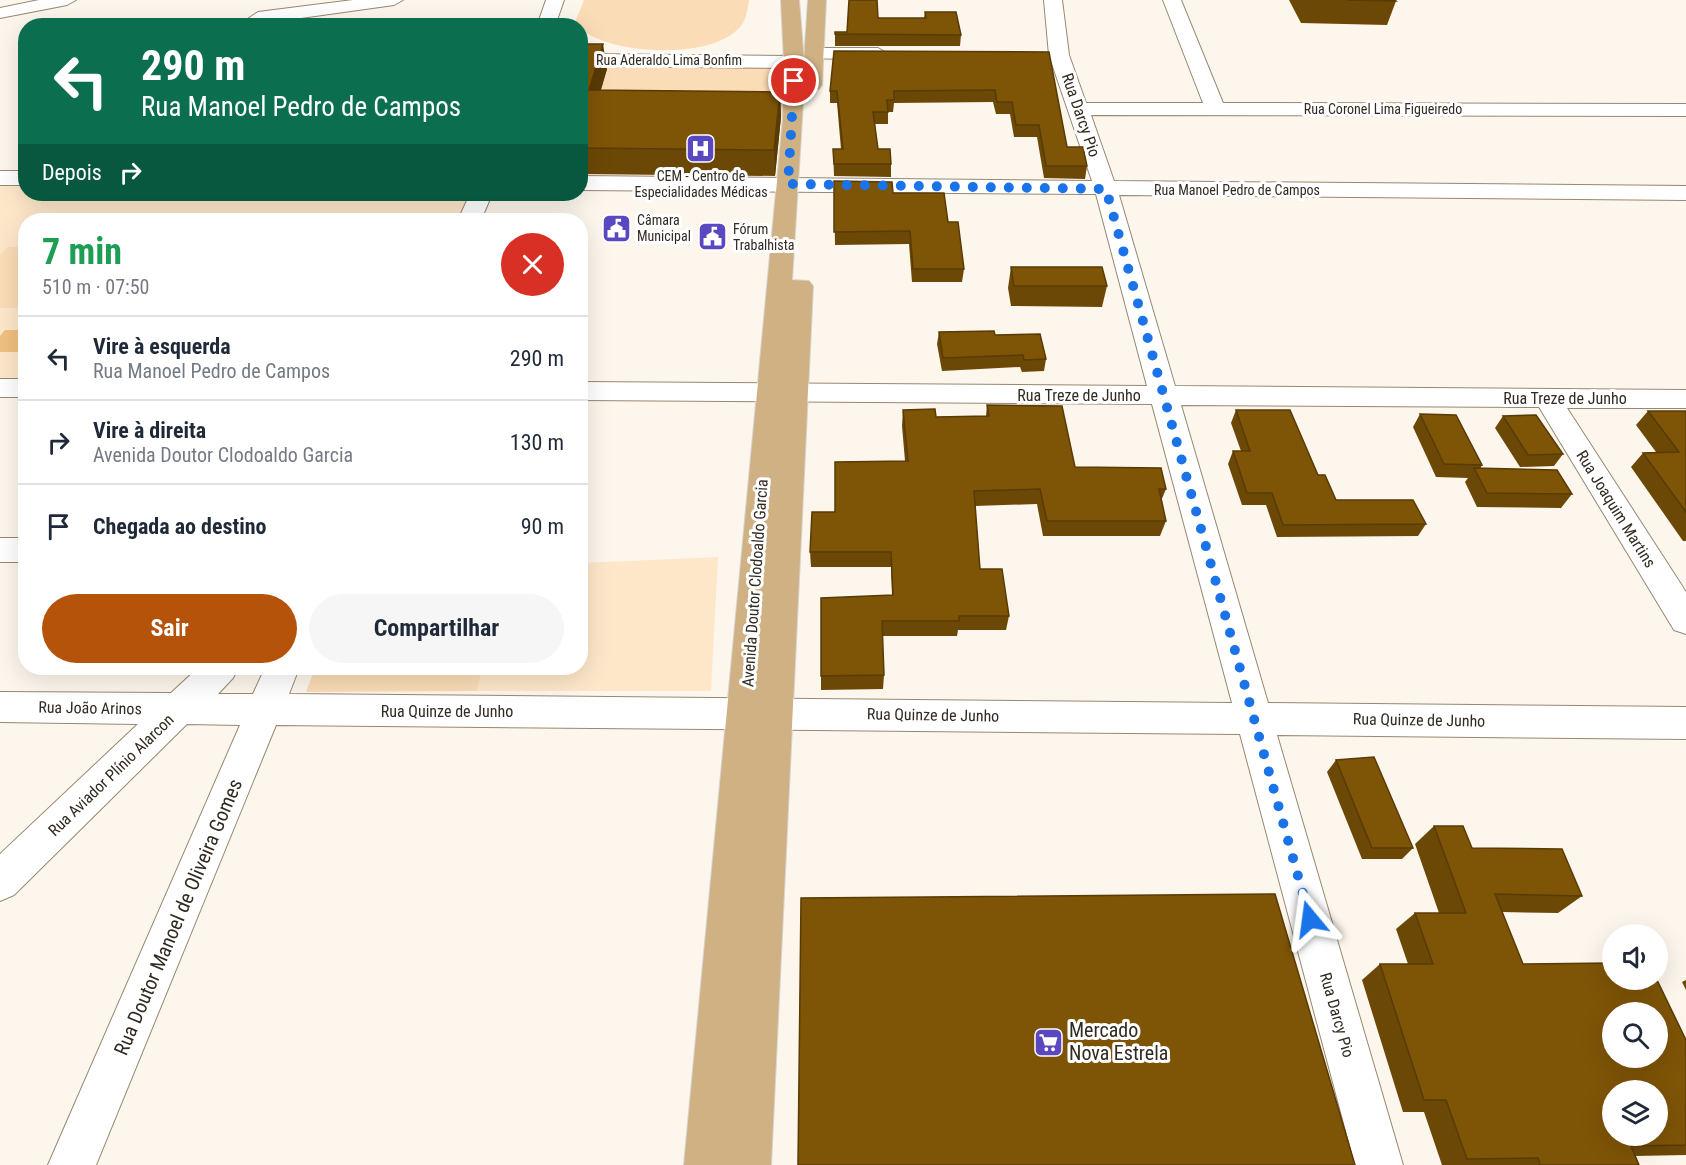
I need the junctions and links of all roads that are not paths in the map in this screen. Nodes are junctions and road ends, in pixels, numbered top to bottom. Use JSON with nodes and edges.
{"nodes":[{"id":1,"x":67,"y":0,"type":"edge"},
{"id":2,"x":262,"y":0,"type":"edge"},
{"id":3,"x":394,"y":0,"type":"edge"},
{"id":4,"x":555,"y":0,"type":"edge"},
{"id":5,"x":790,"y":0,"type":"edge"},
{"id":6,"x":818,"y":0,"type":"edge"},
{"id":7,"x":1053,"y":0,"type":"edge"},
{"id":8,"x":1172,"y":0,"type":"edge"},
{"id":9,"x":38,"y":6,"type":"junction"},
{"id":10,"x":0,"y":12,"type":"edge"},
{"id":11,"x":24,"y":18,"type":"edge"},
{"id":12,"x":258,"y":18,"type":"edge"},
{"id":13,"x":282,"y":18,"type":"edge"},
{"id":14,"x":549,"y":18,"type":"edge"},
{"id":15,"x":18,"y":23,"type":"edge"},
{"id":16,"x":9,"y":31,"type":"dead end"},
{"id":17,"x":896,"y":54,"type":"edge"},
{"id":18,"x":804,"y":58,"type":"junction"},
{"id":19,"x":588,"y":60,"type":"edge"},
{"id":20,"x":1215,"y":108,"type":"junction"},
{"id":21,"x":1080,"y":109,"type":"junction"},
{"id":22,"x":1686,"y":110,"type":"edge"},
{"id":23,"x":0,"y":178,"type":"edge"},
{"id":24,"x":18,"y":178,"type":"edge"},
{"id":25,"x":588,"y":183,"type":"edge"},
{"id":26,"x":797,"y":185,"type":"junction"},
{"id":27,"x":1106,"y":189,"type":"junction"},
{"id":28,"x":1686,"y":193,"type":"edge"},
{"id":29,"x":0,"y":388,"type":"edge"},
{"id":30,"x":18,"y":388,"type":"edge"},
{"id":31,"x":588,"y":391,"type":"edge"},
{"id":32,"x":781,"y":392,"type":"junction"},
{"id":33,"x":1162,"y":395,"type":"junction"},
{"id":34,"x":1547,"y":398,"type":"junction"},
{"id":35,"x":1686,"y":399,"type":"edge"},
{"id":36,"x":0,"y":550,"type":"edge"},
{"id":37,"x":18,"y":550,"type":"edge"},
{"id":38,"x":1686,"y":620,"type":"edge"},
{"id":39,"x":214,"y":675,"type":"edge"},
{"id":40,"x":279,"y":675,"type":"edge"},
{"id":41,"x":0,"y":707,"type":"edge"},
{"id":42,"x":179,"y":709,"type":"junction"},
{"id":43,"x":266,"y":710,"type":"junction"},
{"id":44,"x":759,"y":714,"type":"junction"},
{"id":45,"x":1253,"y":718,"type":"junction"},
{"id":46,"x":1686,"y":723,"type":"edge"},
{"id":47,"x":0,"y":881,"type":"edge"},
{"id":48,"x":72,"y":1165,"type":"edge"},
{"id":49,"x":708,"y":1165,"type":"edge"},
{"id":50,"x":747,"y":1165,"type":"edge"},
{"id":51,"x":1379,"y":1165,"type":"edge"}],
"edges":[{"from":1,"to":9,"type":"street"},
{"from":2,"to":12,"type":"street"},
{"from":3,"to":13,"type":"street"},
{"from":4,"to":14,"type":"street"},
{"from":5,"to":18,"type":"main road","name":"Avenida Doutor Clodoaldo Garcia"},
{"from":6,"to":18,"type":"main road"},
{"from":7,"to":21,"type":"street","name":"Rua Darcy Pio"},
{"from":8,"to":20,"type":"street"},
{"from":9,"to":10,"type":"street"},
{"from":9,"to":11,"type":"street"},
{"from":15,"to":16,"type":"street"},
{"from":17,"to":18,"type":"street","name":"Rua Aderaldo Lima Bonfim"},
{"from":18,"to":19,"type":"street","name":"Rua Aderaldo Lima Bonfim"},
{"from":18,"to":26,"type":"main road","name":"Avenida Doutor Clodoaldo Garcia"},
{"from":20,"to":21,"type":"street","name":"Rua Coronel Lima Figueiredo"},
{"from":20,"to":22,"type":"street","name":"Rua Coronel Lima Figueiredo"},
{"from":21,"to":27,"type":"street","name":"Rua Darcy Pio"},
{"from":23,"to":24,"type":"street"},
{"from":25,"to":26,"type":"street","name":"Rua Manoel Pedro de Campos"},
{"from":26,"to":27,"type":"street","name":"Rua Manoel Pedro de Campos"},
{"from":26,"to":32,"type":"main road","name":"Avenida Doutor Clodoaldo Garcia"},
{"from":27,"to":28,"type":"street","name":"Rua Manoel Pedro de Campos"},
{"from":27,"to":33,"type":"street","name":"Rua Darcy Pio"},
{"from":29,"to":30,"type":"street"},
{"from":31,"to":32,"type":"street","name":"Rua Treze de Junho"},
{"from":32,"to":33,"type":"street","name":"Rua Treze de Junho"},
{"from":32,"to":44,"type":"main road","name":"Avenida Doutor Clodoaldo Garcia"},
{"from":33,"to":34,"type":"street","name":"Rua Treze de Junho"},
{"from":33,"to":45,"type":"street","name":"Rua Darcy Pio"},
{"from":34,"to":35,"type":"street","name":"Rua Treze de Junho"},
{"from":34,"to":38,"type":"street","name":"Rua Joaquim Martins"},
{"from":36,"to":37,"type":"street"},
{"from":39,"to":42,"type":"street","name":"Rua Aviador Plínio Alarcon"},
{"from":40,"to":43,"type":"street","name":"Rua Doutor Manoel de Oliveira Gomes"},
{"from":41,"to":42,"type":"street","name":"Rua João Arinos"},
{"from":42,"to":43,"type":"street","name":"Rua Quinze de Junho"},
{"from":42,"to":47,"type":"street","name":"Rua Aviador Plínio Alarcon"},
{"from":43,"to":44,"type":"street","name":"Rua Quinze de Junho"},
{"from":43,"to":48,"type":"street","name":"Rua Doutor Manoel de Oliveira Gomes"},
{"from":44,"to":45,"type":"street","name":"Rua Quinze de Junho"},
{"from":44,"to":49,"type":"main road","name":"Avenida Doutor Clodoaldo Garcia"},
{"from":44,"to":50,"type":"main road","name":"Avenida Doutor Clodoaldo Garcia"},
{"from":45,"to":46,"type":"street","name":"Rua Quinze de Junho"},
{"from":45,"to":51,"type":"street","name":"Rua Darcy Pio"}]}
